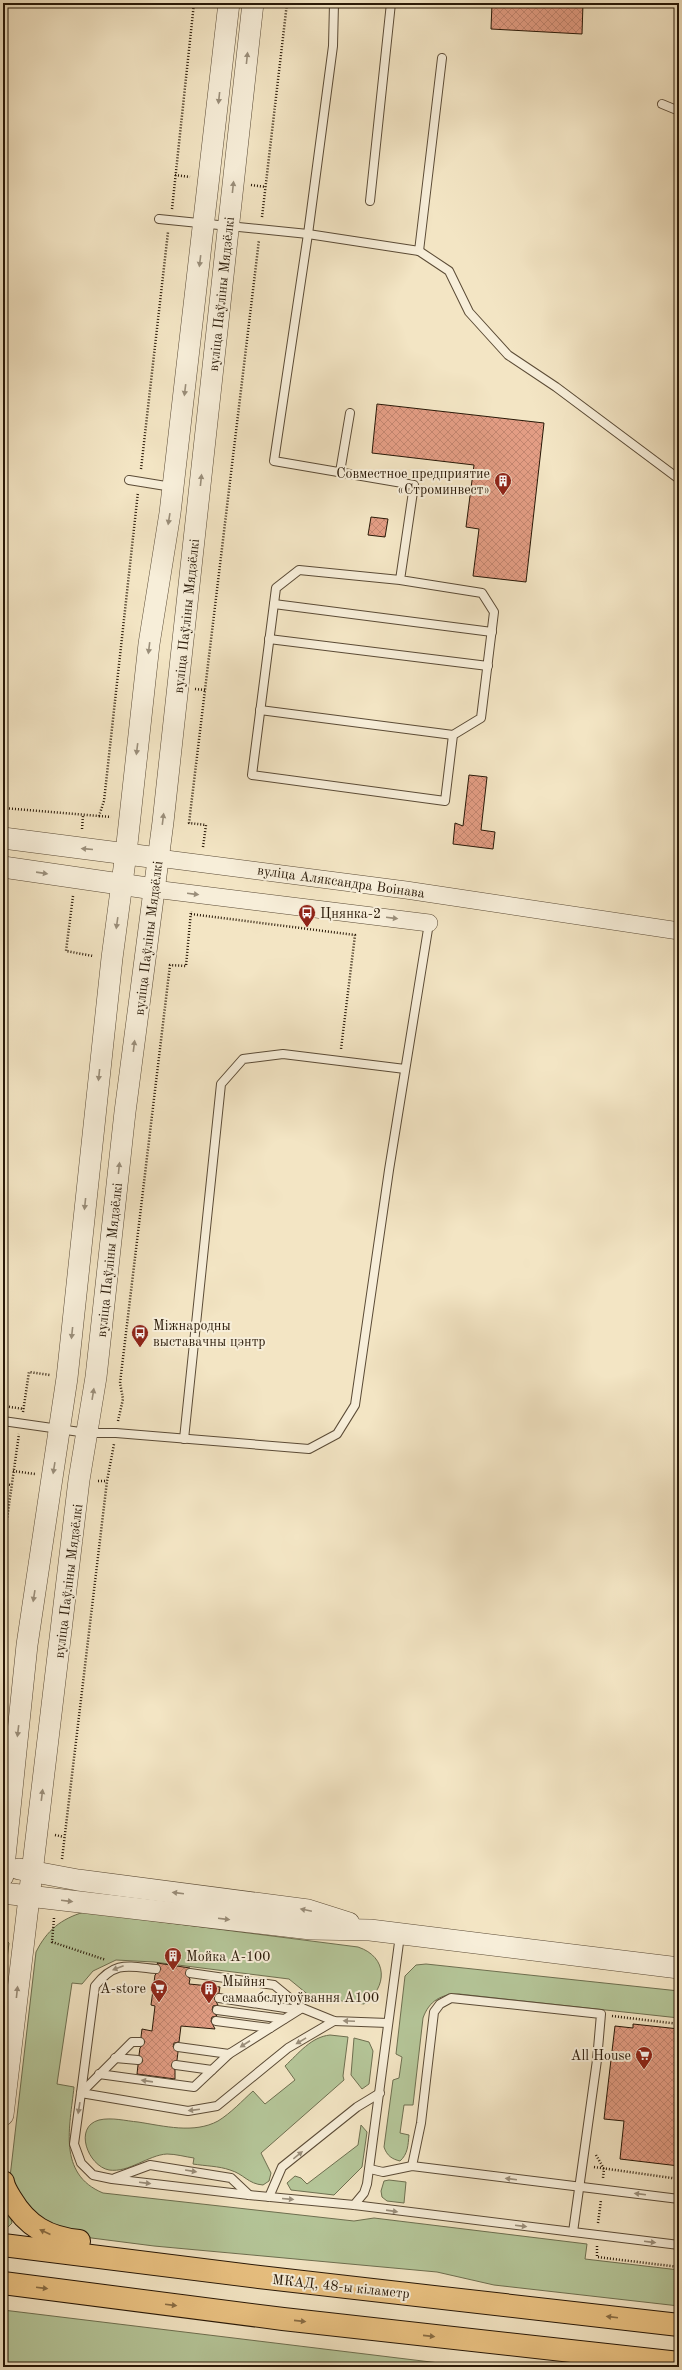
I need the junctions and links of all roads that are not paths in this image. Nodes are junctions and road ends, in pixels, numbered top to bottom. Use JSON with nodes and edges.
{"nodes":[{"id":1,"x":230,"y":3,"type":"edge"},
{"id":2,"x":253,"y":3,"type":"edge"},
{"id":3,"x":334,"y":3,"type":"edge"},
{"id":4,"x":391,"y":3,"type":"edge"},
{"id":5,"x":442,"y":58,"type":"dead end"},
{"id":6,"x":662,"y":104,"type":"dead end"},
{"id":7,"x":679,"y":111,"type":"edge"},
{"id":8,"x":370,"y":201,"type":"dead end"},
{"id":9,"x":159,"y":218,"type":"dead end"},
{"id":10,"x":205,"y":222,"type":"junction"},
{"id":11,"x":229,"y":226,"type":"junction"},
{"id":12,"x":308,"y":234,"type":"junction"},
{"id":13,"x":419,"y":251,"type":"junction"},
{"id":14,"x":350,"y":413,"type":"dead end"},
{"id":15,"x":340,"y":472,"type":"junction"},
{"id":16,"x":679,"y":479,"type":"edge"},
{"id":17,"x":129,"y":480,"type":"dead end"},
{"id":18,"x":173,"y":487,"type":"junction"},
{"id":19,"x":400,"y":580,"type":"junction"},
{"id":20,"x":274,"y":604,"type":"junction"},
{"id":21,"x":492,"y":632,"type":"junction"},
{"id":22,"x":269,"y":639,"type":"junction"},
{"id":23,"x":488,"y":666,"type":"junction"},
{"id":24,"x":260,"y":710,"type":"junction"},
{"id":25,"x":453,"y":735,"type":"junction"},
{"id":26,"x":3,"y":838,"type":"edge"},
{"id":27,"x":126,"y":852,"type":"junction"},
{"id":28,"x":158,"y":858,"type":"junction"},
{"id":29,"x":3,"y":867,"type":"edge"},
{"id":30,"x":122,"y":884,"type":"junction"},
{"id":31,"x":154,"y":889,"type":"junction"},
{"id":32,"x":429,"y":923,"type":"joint"},
{"id":33,"x":679,"y":931,"type":"edge"},
{"id":34,"x":405,"y":1069,"type":"junction"},
{"id":35,"x":3,"y":1421,"type":"edge"},
{"id":36,"x":60,"y":1429,"type":"junction"},
{"id":37,"x":87,"y":1433,"type":"junction"},
{"id":38,"x":184,"y":1439,"type":"junction"},
{"id":39,"x":4,"y":1871,"type":"edge"},
{"id":40,"x":33,"y":1872,"type":"junction"},
{"id":41,"x":3,"y":1892,"type":"edge"},
{"id":42,"x":29,"y":1896,"type":"junction"},
{"id":43,"x":370,"y":1930,"type":"junction"},
{"id":44,"x":400,"y":1934,"type":"junction"},
{"id":45,"x":679,"y":1968,"type":"edge"},
{"id":46,"x":156,"y":1969,"type":"dead end"},
{"id":47,"x":190,"y":1973,"type":"dead end"},
{"id":48,"x":218,"y":1998,"type":"dead end"},
{"id":49,"x":300,"y":2009,"type":"junction"},
{"id":50,"x":217,"y":2010,"type":"dead end"},
{"id":51,"x":284,"y":2019,"type":"junction"},
{"id":52,"x":216,"y":2021,"type":"dead end"},
{"id":53,"x":334,"y":2021,"type":"junction"},
{"id":54,"x":388,"y":2023,"type":"junction"},
{"id":55,"x":270,"y":2028,"type":"junction"},
{"id":56,"x":140,"y":2042,"type":"dead end"},
{"id":57,"x":178,"y":2047,"type":"dead end"},
{"id":58,"x":229,"y":2054,"type":"junction"},
{"id":59,"x":115,"y":2058,"type":"junction"},
{"id":60,"x":138,"y":2060,"type":"dead end"},
{"id":61,"x":176,"y":2065,"type":"dead end"},
{"id":62,"x":212,"y":2070,"type":"junction"},
{"id":63,"x":100,"y":2074,"type":"junction"},
{"id":64,"x":81,"y":2093,"type":"junction"},
{"id":65,"x":380,"y":2093,"type":"junction"},
{"id":66,"x":3,"y":2114,"type":"edge"},
{"id":67,"x":412,"y":2166,"type":"junction"},
{"id":68,"x":370,"y":2169,"type":"junction"},
{"id":69,"x":112,"y":2179,"type":"junction"},
{"id":70,"x":3,"y":2182,"type":"edge"},
{"id":71,"x":579,"y":2188,"type":"junction"},
{"id":72,"x":249,"y":2196,"type":"junction"},
{"id":73,"x":269,"y":2197,"type":"junction"},
{"id":74,"x":679,"y":2199,"type":"edge"},
{"id":75,"x":354,"y":2205,"type":"junction"},
{"id":76,"x":573,"y":2232,"type":"junction"},
{"id":77,"x":3,"y":2245,"type":"edge"},
{"id":78,"x":679,"y":2245,"type":"edge"},
{"id":79,"x":259,"y":2277,"type":"junction"},
{"id":80,"x":3,"y":2283,"type":"edge"},
{"id":81,"x":679,"y":2325,"type":"edge"},
{"id":82,"x":679,"y":2363,"type":"edge"}],
"edges":[{"from":1,"to":10,"type":"street","name":"вуліца Паўліны Мядзёлкі","one_way":true},
{"from":11,"to":2,"type":"street","name":"вуліца Паўліны Мядзёлкі","one_way":true},
{"from":3,"to":12,"type":"lane"},
{"from":4,"to":8,"type":"lane"},
{"from":5,"to":13,"type":"lane"},
{"from":6,"to":7,"type":"lane"},
{"from":9,"to":10,"type":"lane"},
{"from":10,"to":11,"type":"lane"},
{"from":10,"to":18,"type":"street","name":"вуліца Паўліны Мядзёлкі","one_way":true},
{"from":11,"to":12,"type":"lane"},
{"from":28,"to":11,"type":"street","name":"вуліца Паўліны Мядзёлкі","one_way":true},
{"from":12,"to":13,"type":"lane"},
{"from":12,"to":15,"type":"lane"},
{"from":13,"to":16,"type":"lane"},
{"from":14,"to":15,"type":"lane"},
{"from":15,"to":19,"type":"lane"},
{"from":17,"to":18,"type":"lane"},
{"from":18,"to":27,"type":"street","name":"вуліца Паўліны Мядзёлкі","one_way":true},
{"from":19,"to":20,"type":"lane"},
{"from":19,"to":21,"type":"lane"},
{"from":20,"to":21,"type":"lane"},
{"from":20,"to":22,"type":"lane"},
{"from":21,"to":23,"type":"lane"},
{"from":22,"to":23,"type":"lane"},
{"from":22,"to":24,"type":"lane"},
{"from":23,"to":25,"type":"lane"},
{"from":24,"to":25,"type":"lane"},
{"from":24,"to":25,"type":"lane"},
{"from":27,"to":26,"type":"street","name":"вуліца Аляксандра Воінава","one_way":true},
{"from":27,"to":28,"type":"street","name":"вуліца Аляксандра Воінава"},
{"from":27,"to":30,"type":"street","name":"вуліца Паўліны Мядзёлкі"},
{"from":28,"to":31,"type":"street","name":"вуліца Паўліны Мядзёлкі"},
{"from":28,"to":33,"type":"street","name":"вуліца Аляксандра Воінава"},
{"from":29,"to":30,"type":"street","name":"вуліца Аляксандра Воінава","one_way":true},
{"from":30,"to":31,"type":"street","name":"вуліца Аляксандра Воінава"},
{"from":30,"to":36,"type":"street","name":"вуліца Паўліны Мядзёлкі","one_way":true},
{"from":31,"to":32,"type":"street","name":"вуліца Аляксандра Воінава","one_way":true},
{"from":37,"to":31,"type":"street","name":"вуліца Паўліны Мядзёлкі","one_way":true},
{"from":32,"to":34,"type":"lane"},
{"from":34,"to":38,"type":"lane"},
{"from":34,"to":38,"type":"lane"},
{"from":35,"to":36,"type":"lane"},
{"from":36,"to":37,"type":"lane"},
{"from":36,"to":39,"type":"street","name":"вуліца Паўліны Мядзёлкі","one_way":true},
{"from":37,"to":38,"type":"lane"},
{"from":40,"to":37,"type":"street","name":"вуліца Паўліны Мядзёлкі","one_way":true},
{"from":39,"to":40,"type":"street"},
{"from":40,"to":42,"type":"street","name":"вуліца Паўліны Мядзёлкі"},
{"from":43,"to":40,"type":"street","one_way":true},
{"from":41,"to":42,"type":"street"},
{"from":42,"to":43,"type":"street","one_way":true},
{"from":66,"to":42,"type":"street","name":"вуліца Паўліны Мядзёлкі","one_way":true},
{"from":43,"to":44,"type":"street"},
{"from":44,"to":45,"type":"street"},
{"from":44,"to":54,"type":"lane"},
{"from":46,"to":64,"type":"lane","one_way":true},
{"from":47,"to":49,"type":"lane"},
{"from":48,"to":49,"type":"lane"},
{"from":49,"to":51,"type":"lane"},
{"from":49,"to":53,"type":"lane"},
{"from":50,"to":51,"type":"lane"},
{"from":51,"to":55,"type":"lane"},
{"from":52,"to":55,"type":"lane"},
{"from":54,"to":53,"type":"lane","one_way":true},
{"from":53,"to":64,"type":"lane","one_way":true},
{"from":54,"to":65,"type":"lane"},
{"from":55,"to":58,"type":"lane","one_way":true},
{"from":56,"to":59,"type":"lane"},
{"from":57,"to":58,"type":"lane"},
{"from":58,"to":62,"type":"lane"},
{"from":59,"to":60,"type":"lane"},
{"from":59,"to":63,"type":"lane"},
{"from":61,"to":62,"type":"lane"},
{"from":62,"to":63,"type":"lane","one_way":true},
{"from":63,"to":64,"type":"lane"},
{"from":64,"to":69,"type":"lane","one_way":true},
{"from":65,"to":68,"type":"lane"},
{"from":73,"to":65,"type":"lane","one_way":true},
{"from":67,"to":68,"type":"lane"},
{"from":71,"to":67,"type":"lane","one_way":true},
{"from":67,"to":71,"type":"lane"},
{"from":68,"to":75,"type":"lane"},
{"from":69,"to":72,"type":"lane","one_way":true},
{"from":69,"to":72,"type":"lane","one_way":true},
{"from":79,"to":70,"type":"highway","one_way":true},
{"from":74,"to":71,"type":"lane","one_way":true},
{"from":71,"to":76,"type":"lane"},
{"from":72,"to":73,"type":"lane"},
{"from":73,"to":75,"type":"lane","one_way":true},
{"from":75,"to":76,"type":"lane","one_way":true},
{"from":76,"to":78,"type":"lane","one_way":true},
{"from":77,"to":79,"type":"highway","name":"МКАД, 48-ы кіламетр"},
{"from":81,"to":79,"type":"highway","name":"МКАД, 48-ы кіламетр","one_way":true},
{"from":80,"to":82,"type":"highway","one_way":true}]}
